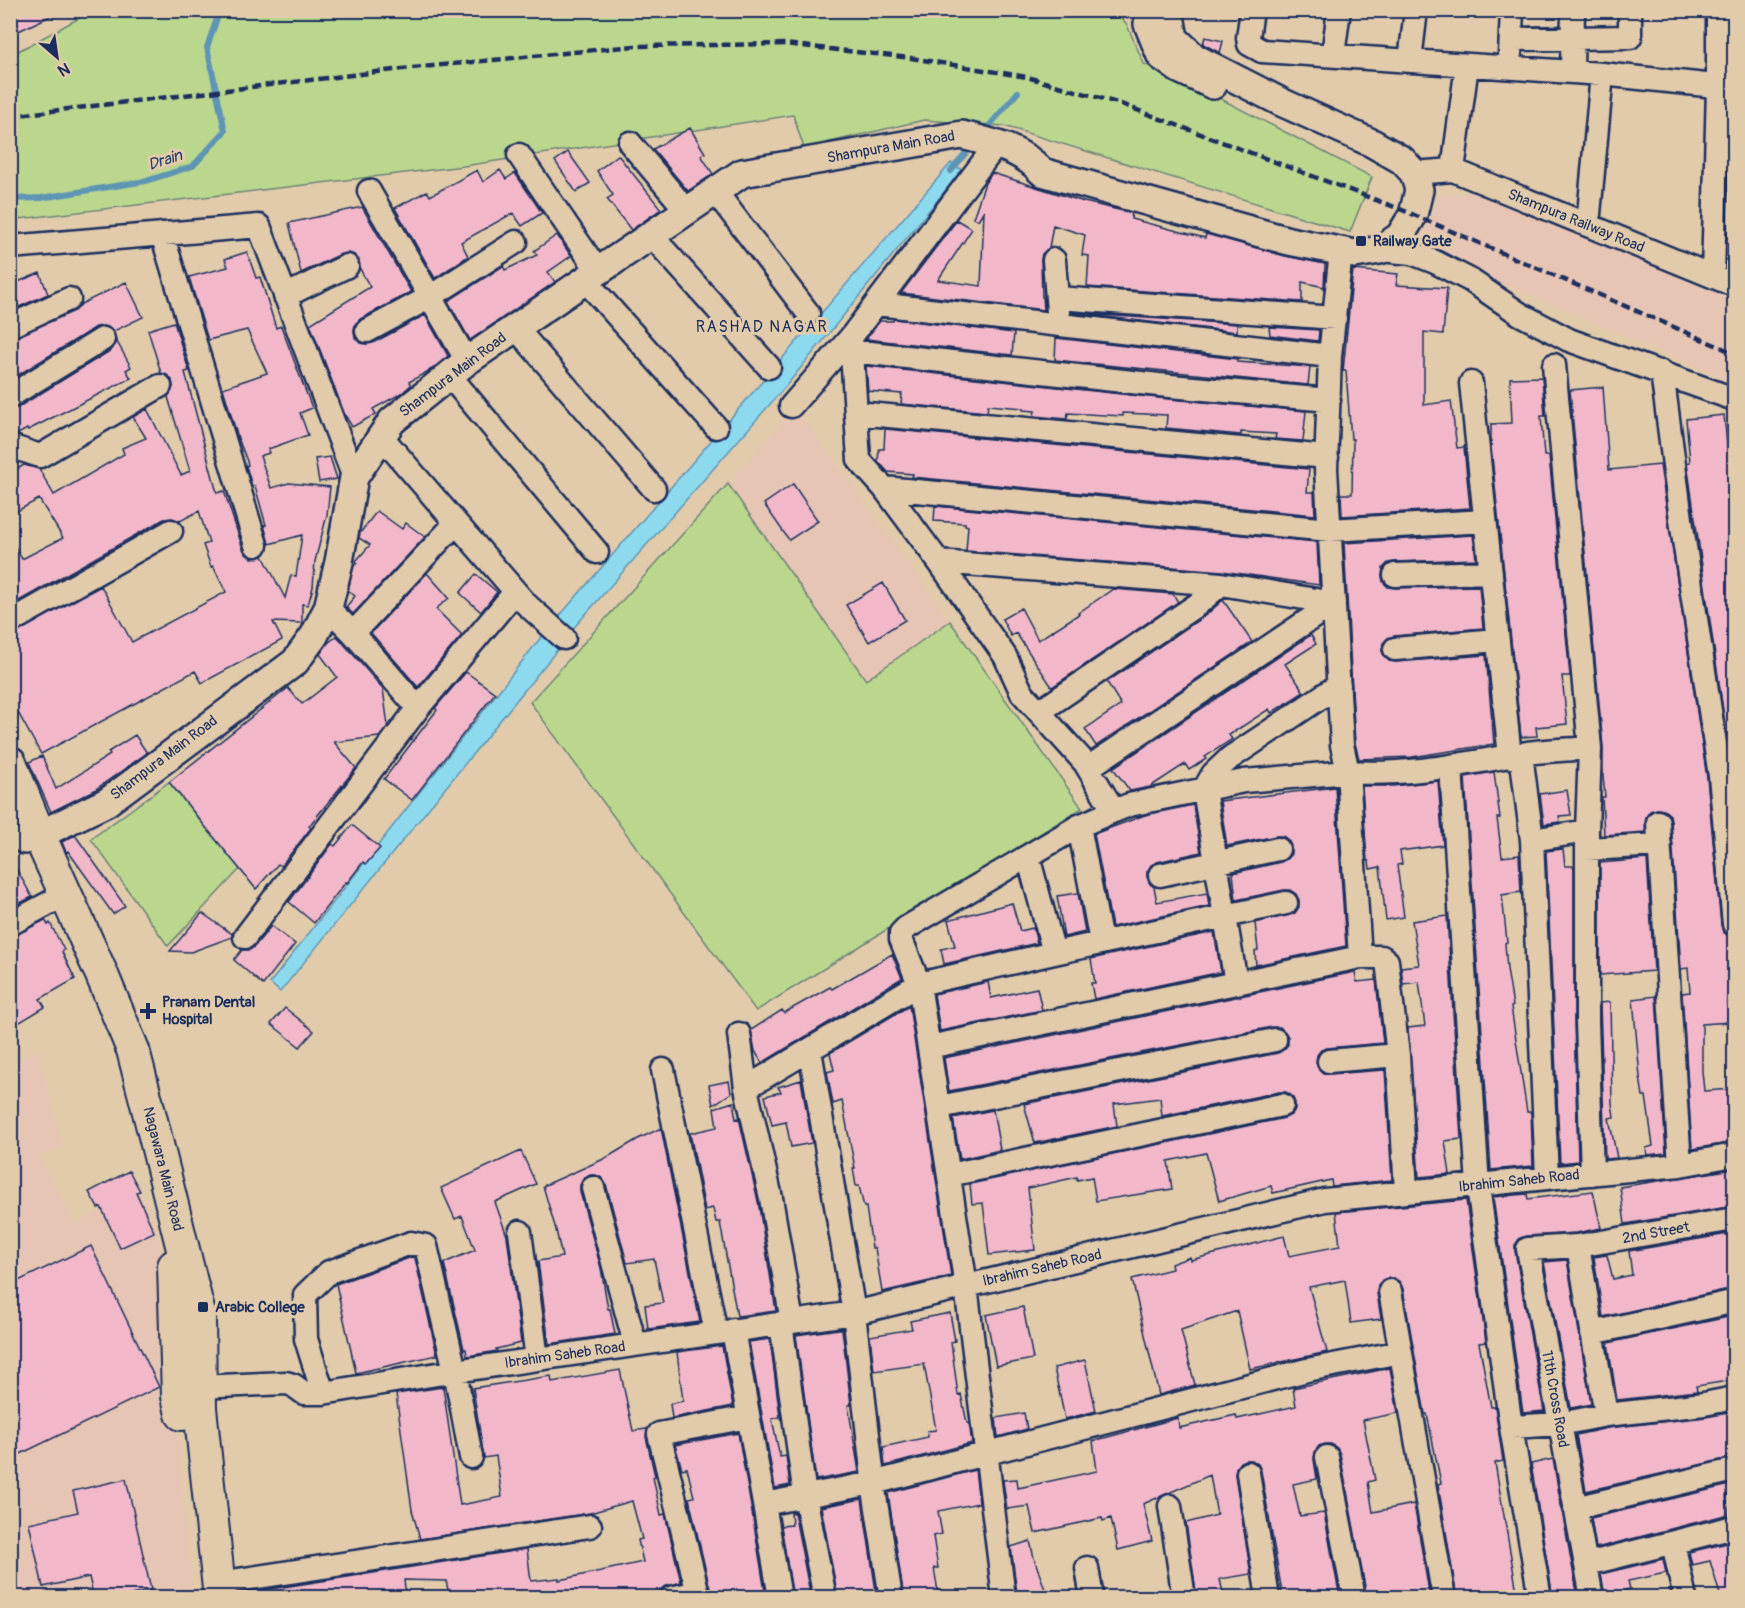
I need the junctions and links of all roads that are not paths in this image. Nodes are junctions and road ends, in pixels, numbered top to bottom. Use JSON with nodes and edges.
{"nodes":[{"id":1,"x":1150,"y":10,"type":"edge"},
{"id":2,"x":1169,"y":10,"type":"edge"},
{"id":3,"x":1252,"y":10,"type":"edge"},
{"id":4,"x":1339,"y":10,"type":"edge"},
{"id":5,"x":1416,"y":10,"type":"edge"},
{"id":6,"x":1512,"y":10,"type":"edge"},
{"id":7,"x":1573,"y":10,"type":"edge"},
{"id":8,"x":1630,"y":10,"type":"edge"},
{"id":9,"x":1718,"y":10,"type":"edge"},
{"id":10,"x":1572,"y":38,"type":"junction"},
{"id":11,"x":1511,"y":39,"type":"junction"},
{"id":12,"x":1333,"y":55,"type":"junction"},
{"id":13,"x":1410,"y":61,"type":"junction"},
{"id":14,"x":1467,"y":64,"type":"junction"},
{"id":15,"x":1509,"y":68,"type":"junction"},
{"id":16,"x":1572,"y":72,"type":"junction"},
{"id":17,"x":1602,"y":74,"type":"junction"},
{"id":18,"x":1726,"y":87,"type":"edge"},
{"id":19,"x":630,"y":142,"type":"dead end"},
{"id":20,"x":993,"y":143,"type":"junction"},
{"id":21,"x":519,"y":155,"type":"dead end"},
{"id":22,"x":1032,"y":160,"type":"junction"},
{"id":23,"x":1453,"y":170,"type":"junction"},
{"id":24,"x":1414,"y":173,"type":"junction"},
{"id":25,"x":369,"y":191,"type":"dead end"},
{"id":26,"x":716,"y":191,"type":"junction"},
{"id":27,"x":687,"y":211,"type":"junction"},
{"id":28,"x":1588,"y":225,"type":"junction"},
{"id":29,"x":162,"y":234,"type":"junction"},
{"id":30,"x":651,"y":235,"type":"junction"},
{"id":31,"x":516,"y":242,"type":"dead end"},
{"id":32,"x":10,"y":247,"type":"edge"},
{"id":33,"x":1380,"y":250,"type":"junction"},
{"id":34,"x":1341,"y":251,"type":"junction"},
{"id":35,"x":1054,"y":260,"type":"dead end"},
{"id":36,"x":347,"y":266,"type":"dead end"},
{"id":37,"x":592,"y":275,"type":"junction"},
{"id":38,"x":1713,"y":276,"type":"junction"},
{"id":39,"x":1734,"y":285,"type":"edge"},
{"id":40,"x":285,"y":296,"type":"junction"},
{"id":41,"x":430,"y":297,"type":"junction"},
{"id":42,"x":1057,"y":298,"type":"junction"},
{"id":43,"x":69,"y":299,"type":"dead end"},
{"id":44,"x":877,"y":304,"type":"junction"},
{"id":45,"x":808,"y":313,"type":"dead end"},
{"id":46,"x":1335,"y":318,"type":"junction"},
{"id":47,"x":1060,"y":325,"type":"junction"},
{"id":48,"x":10,"y":326,"type":"edge"},
{"id":49,"x":516,"y":327,"type":"junction"},
{"id":50,"x":367,"y":331,"type":"dead end"},
{"id":51,"x":103,"y":339,"type":"dead end"},
{"id":52,"x":851,"y":344,"type":"junction"},
{"id":53,"x":1330,"y":356,"type":"junction"},
{"id":54,"x":1554,"y":365,"type":"dead end"},
{"id":55,"x":769,"y":367,"type":"dead end"},
{"id":56,"x":458,"y":368,"type":"junction"},
{"id":57,"x":1662,"y":372,"type":"junction"},
{"id":58,"x":1471,"y":383,"type":"dead end"},
{"id":59,"x":160,"y":386,"type":"dead end"},
{"id":60,"x":10,"y":396,"type":"edge"},
{"id":61,"x":1734,"y":399,"type":"edge"},
{"id":62,"x":1329,"y":400,"type":"junction"},
{"id":63,"x":790,"y":406,"type":"dead end"},
{"id":64,"x":857,"y":413,"type":"junction"},
{"id":65,"x":716,"y":427,"type":"dead end"},
{"id":66,"x":381,"y":436,"type":"junction"},
{"id":67,"x":10,"y":446,"type":"edge"},
{"id":68,"x":1327,"y":457,"type":"junction"},
{"id":69,"x":354,"y":477,"type":"junction"},
{"id":70,"x":654,"y":489,"type":"dead end"},
{"id":71,"x":884,"y":489,"type":"junction"},
{"id":72,"x":1485,"y":521,"type":"junction"},
{"id":73,"x":456,"y":523,"type":"junction"},
{"id":74,"x":1330,"y":530,"type":"junction"},
{"id":75,"x":171,"y":531,"type":"dead end"},
{"id":76,"x":256,"y":545,"type":"dead end"},
{"id":77,"x":597,"y":552,"type":"dead end"},
{"id":78,"x":939,"y":562,"type":"junction"},
{"id":79,"x":1491,"y":572,"type":"junction"},
{"id":80,"x":1395,"y":575,"type":"dead end"},
{"id":81,"x":1221,"y":584,"type":"junction"},
{"id":82,"x":515,"y":592,"type":"junction"},
{"id":83,"x":1334,"y":603,"type":"junction"},
{"id":84,"x":328,"y":608,"type":"junction"},
{"id":85,"x":10,"y":622,"type":"edge"},
{"id":86,"x":353,"y":633,"type":"junction"},
{"id":87,"x":564,"y":638,"type":"dead end"},
{"id":88,"x":1497,"y":640,"type":"junction"},
{"id":89,"x":1395,"y":649,"type":"dead end"},
{"id":90,"x":1339,"y":685,"type":"junction"},
{"id":91,"x":418,"y":708,"type":"junction"},
{"id":92,"x":1039,"y":712,"type":"junction"},
{"id":93,"x":1590,"y":748,"type":"junction"},
{"id":94,"x":1515,"y":756,"type":"junction"},
{"id":95,"x":10,"y":764,"type":"edge"},
{"id":96,"x":1451,"y":767,"type":"junction"},
{"id":97,"x":1088,"y":768,"type":"junction"},
{"id":98,"x":1347,"y":772,"type":"junction"},
{"id":99,"x":1204,"y":790,"type":"junction"},
{"id":100,"x":10,"y":806,"type":"edge"},
{"id":101,"x":1114,"y":811,"type":"junction"},
{"id":102,"x":1658,"y":822,"type":"dead end"},
{"id":103,"x":1080,"y":826,"type":"junction"},
{"id":104,"x":32,"y":838,"type":"junction"},
{"id":105,"x":1532,"y":840,"type":"junction"},
{"id":106,"x":1587,"y":840,"type":"junction"},
{"id":107,"x":1659,"y":845,"type":"junction"},
{"id":108,"x":1278,"y":849,"type":"dead end"},
{"id":109,"x":1028,"y":856,"type":"junction"},
{"id":110,"x":1731,"y":861,"type":"edge"},
{"id":111,"x":1217,"y":862,"type":"junction"},
{"id":112,"x":1161,"y":875,"type":"dead end"},
{"id":113,"x":59,"y":898,"type":"junction"},
{"id":114,"x":1286,"y":903,"type":"dead end"},
{"id":115,"x":1226,"y":916,"type":"junction"},
{"id":116,"x":10,"y":924,"type":"edge"},
{"id":117,"x":1734,"y":924,"type":"edge"},
{"id":118,"x":245,"y":937,"type":"dead end"},
{"id":119,"x":1101,"y":942,"type":"junction"},
{"id":120,"x":1054,"y":953,"type":"junction"},
{"id":121,"x":1360,"y":957,"type":"junction"},
{"id":122,"x":1236,"y":983,"type":"junction"},
{"id":123,"x":919,"y":984,"type":"junction"},
{"id":124,"x":739,"y":1034,"type":"dead end"},
{"id":125,"x":1275,"y":1040,"type":"dead end"},
{"id":126,"x":929,"y":1047,"type":"junction"},
{"id":127,"x":810,"y":1050,"type":"junction"},
{"id":128,"x":1398,"y":1055,"type":"junction"},
{"id":129,"x":1329,"y":1062,"type":"dead end"},
{"id":130,"x":663,"y":1070,"type":"dead end"},
{"id":131,"x":747,"y":1089,"type":"junction"},
{"id":132,"x":1282,"y":1105,"type":"dead end"},
{"id":133,"x":939,"y":1107,"type":"junction"},
{"id":134,"x":1734,"y":1155,"type":"edge"},
{"id":135,"x":1680,"y":1165,"type":"junction"},
{"id":136,"x":1592,"y":1174,"type":"junction"},
{"id":137,"x":950,"y":1175,"type":"junction"},
{"id":138,"x":1547,"y":1177,"type":"junction"},
{"id":139,"x":1478,"y":1186,"type":"junction"},
{"id":140,"x":593,"y":1188,"type":"dead end"},
{"id":141,"x":1406,"y":1191,"type":"junction"},
{"id":142,"x":1734,"y":1219,"type":"edge"},
{"id":143,"x":520,"y":1232,"type":"dead end"},
{"id":144,"x":1578,"y":1246,"type":"junction"},
{"id":145,"x":966,"y":1286,"type":"junction"},
{"id":146,"x":1390,"y":1291,"type":"dead end"},
{"id":147,"x":1727,"y":1303,"type":"dead end"},
{"id":148,"x":854,"y":1313,"type":"junction"},
{"id":149,"x":787,"y":1322,"type":"junction"},
{"id":150,"x":725,"y":1331,"type":"junction"},
{"id":151,"x":1592,"y":1333,"type":"junction"},
{"id":152,"x":635,"y":1344,"type":"junction"},
{"id":153,"x":1401,"y":1352,"type":"junction"},
{"id":154,"x":537,"y":1359,"type":"junction"},
{"id":155,"x":455,"y":1371,"type":"junction"},
{"id":156,"x":199,"y":1387,"type":"junction"},
{"id":157,"x":323,"y":1393,"type":"junction"},
{"id":158,"x":1734,"y":1398,"type":"edge"},
{"id":159,"x":1606,"y":1415,"type":"junction"},
{"id":160,"x":748,"y":1417,"type":"junction"},
{"id":161,"x":1560,"y":1424,"type":"junction"},
{"id":162,"x":1510,"y":1427,"type":"junction"},
{"id":163,"x":194,"y":1446,"type":"junction"},
{"id":164,"x":987,"y":1453,"type":"junction"},
{"id":165,"x":471,"y":1457,"type":"dead end"},
{"id":166,"x":1328,"y":1457,"type":"dead end"},
{"id":167,"x":1734,"y":1470,"type":"edge"},
{"id":168,"x":1248,"y":1473,"type":"dead end"},
{"id":169,"x":873,"y":1484,"type":"junction"},
{"id":170,"x":805,"y":1496,"type":"junction"},
{"id":171,"x":765,"y":1504,"type":"junction"},
{"id":172,"x":1170,"y":1506,"type":"dead end"},
{"id":173,"x":1575,"y":1508,"type":"junction"},
{"id":174,"x":590,"y":1526,"type":"dead end"},
{"id":175,"x":1734,"y":1527,"type":"edge"},
{"id":176,"x":1673,"y":1543,"type":"junction"},
{"id":177,"x":1587,"y":1564,"type":"junction"},
{"id":178,"x":1087,"y":1568,"type":"dead end"},
{"id":179,"x":212,"y":1593,"type":"edge"},
{"id":180,"x":699,"y":1595,"type":"edge"},
{"id":181,"x":671,"y":1598,"type":"edge"},
{"id":182,"x":780,"y":1598,"type":"edge"},
{"id":183,"x":825,"y":1598,"type":"edge"},
{"id":184,"x":891,"y":1598,"type":"edge"},
{"id":185,"x":1004,"y":1598,"type":"edge"},
{"id":186,"x":1092,"y":1598,"type":"edge"},
{"id":187,"x":1184,"y":1598,"type":"edge"},
{"id":188,"x":1268,"y":1598,"type":"edge"},
{"id":189,"x":1354,"y":1598,"type":"edge"},
{"id":190,"x":1444,"y":1598,"type":"edge"},
{"id":191,"x":1540,"y":1598,"type":"edge"},
{"id":192,"x":1593,"y":1598,"type":"edge"},
{"id":193,"x":1684,"y":1598,"type":"edge"}],
"edges":[{"from":1,"to":22,"type":"street","name":"Shampura Main Road"},
{"from":2,"to":24,"type":"street"},
{"from":3,"to":12,"type":"street"},
{"from":4,"to":12,"type":"street"},
{"from":5,"to":13,"type":"street"},
{"from":6,"to":11,"type":"street"},
{"from":7,"to":10,"type":"street"},
{"from":8,"to":10,"type":"street"},
{"from":9,"to":18,"type":"street"},
{"from":10,"to":11,"type":"street"},
{"from":10,"to":16,"type":"street"},
{"from":11,"to":15,"type":"street"},
{"from":12,"to":13,"type":"street"},
{"from":13,"to":14,"type":"street"},
{"from":14,"to":15,"type":"street"},
{"from":14,"to":23,"type":"street"},
{"from":15,"to":16,"type":"street"},
{"from":16,"to":17,"type":"street"},
{"from":17,"to":18,"type":"street"},
{"from":17,"to":28,"type":"street"},
{"from":18,"to":38,"type":"street"},
{"from":19,"to":27,"type":"street"},
{"from":20,"to":22,"type":"street","name":"Shampura Main Road"},
{"from":20,"to":26,"type":"street","name":"Shampura Main Road"},
{"from":20,"to":44,"type":"street"},
{"from":21,"to":37,"type":"street"},
{"from":22,"to":34,"type":"street","name":"Shampura Main Road"},
{"from":23,"to":24,"type":"street","name":"Shampura Railway Road"},
{"from":23,"to":28,"type":"street","name":"Shampura Railway Road"},
{"from":24,"to":33,"type":"street"},
{"from":25,"to":41,"type":"street"},
{"from":26,"to":27,"type":"street","name":"Shampura Main Road"},
{"from":26,"to":45,"type":"street"},
{"from":27,"to":30,"type":"street","name":"Shampura Main Road"},
{"from":28,"to":38,"type":"street","name":"Shampura Railway Road"},
{"from":29,"to":32,"type":"street"},
{"from":29,"to":40,"type":"street"},
{"from":29,"to":76,"type":"street"},
{"from":30,"to":37,"type":"street","name":"Shampura Main Road"},
{"from":30,"to":55,"type":"street"},
{"from":31,"to":41,"type":"street"},
{"from":33,"to":34,"type":"street","name":"Shampura Main Road"},
{"from":33,"to":57,"type":"street"},
{"from":34,"to":46,"type":"street"},
{"from":35,"to":42,"type":"street"},
{"from":36,"to":40,"type":"street"},
{"from":37,"to":49,"type":"street","name":"Shampura Main Road"},
{"from":37,"to":65,"type":"street"},
{"from":38,"to":39,"type":"street","name":"Shampura Railway Road"},
{"from":40,"to":69,"type":"street"},
{"from":41,"to":50,"type":"street"},
{"from":41,"to":56,"type":"street"},
{"from":42,"to":46,"type":"street"},
{"from":42,"to":47,"type":"street"},
{"from":43,"to":48,"type":"street"},
{"from":44,"to":47,"type":"street"},
{"from":44,"to":52,"type":"street"},
{"from":46,"to":53,"type":"street"},
{"from":47,"to":53,"type":"street"},
{"from":49,"to":56,"type":"street","name":"Shampura Main Road"},
{"from":49,"to":70,"type":"street"},
{"from":51,"to":60,"type":"street"},
{"from":52,"to":62,"type":"street"},
{"from":52,"to":63,"type":"street"},
{"from":52,"to":64,"type":"street"},
{"from":53,"to":62,"type":"street"},
{"from":54,"to":93,"type":"street"},
{"from":56,"to":66,"type":"street","name":"Shampura Main Road"},
{"from":56,"to":77,"type":"street"},
{"from":57,"to":61,"type":"street"},
{"from":57,"to":110,"type":"street"},
{"from":58,"to":72,"type":"street"},
{"from":59,"to":67,"type":"street"},
{"from":62,"to":68,"type":"street"},
{"from":64,"to":68,"type":"street"},
{"from":64,"to":71,"type":"street"},
{"from":66,"to":69,"type":"street","name":"Shampura Main Road"},
{"from":66,"to":73,"type":"street"},
{"from":68,"to":74,"type":"street"},
{"from":69,"to":84,"type":"street","name":"Shampura Main Road"},
{"from":71,"to":74,"type":"street"},
{"from":71,"to":78,"type":"street"},
{"from":72,"to":74,"type":"street"},
{"from":72,"to":79,"type":"street"},
{"from":73,"to":82,"type":"street"},
{"from":73,"to":86,"type":"street"},
{"from":74,"to":83,"type":"street"},
{"from":75,"to":85,"type":"street"},
{"from":78,"to":81,"type":"street"},
{"from":78,"to":92,"type":"street"},
{"from":79,"to":80,"type":"street"},
{"from":79,"to":88,"type":"street"},
{"from":81,"to":83,"type":"street"},
{"from":81,"to":92,"type":"street"},
{"from":82,"to":87,"type":"street"},
{"from":82,"to":91,"type":"street"},
{"from":83,"to":90,"type":"street"},
{"from":83,"to":97,"type":"street"},
{"from":84,"to":86,"type":"street"},
{"from":84,"to":104,"type":"street","name":"Shampura Main Road"},
{"from":86,"to":91,"type":"street"},
{"from":88,"to":89,"type":"street"},
{"from":88,"to":94,"type":"street"},
{"from":90,"to":98,"type":"street"},
{"from":90,"to":99,"type":"street"},
{"from":91,"to":118,"type":"street"},
{"from":92,"to":97,"type":"street"},
{"from":93,"to":94,"type":"street"},
{"from":93,"to":106,"type":"street"},
{"from":94,"to":96,"type":"street"},
{"from":94,"to":105,"type":"street"},
{"from":95,"to":104,"type":"main road"},
{"from":96,"to":98,"type":"street"},
{"from":96,"to":139,"type":"street"},
{"from":97,"to":101,"type":"street"},
{"from":98,"to":99,"type":"street"},
{"from":98,"to":121,"type":"street"},
{"from":99,"to":101,"type":"street"},
{"from":99,"to":111,"type":"street"},
{"from":100,"to":104,"type":"main road"},
{"from":101,"to":103,"type":"street"},
{"from":102,"to":107,"type":"street"},
{"from":103,"to":109,"type":"street"},
{"from":103,"to":119,"type":"street"},
{"from":104,"to":113,"type":"main road"},
{"from":105,"to":106,"type":"street"},
{"from":105,"to":138,"type":"street"},
{"from":106,"to":107,"type":"street"},
{"from":106,"to":136,"type":"street"},
{"from":107,"to":135,"type":"street"},
{"from":108,"to":111,"type":"street"},
{"from":109,"to":120,"type":"street"},
{"from":109,"to":123,"type":"street"},
{"from":110,"to":117,"type":"street"},
{"from":111,"to":112,"type":"street"},
{"from":111,"to":115,"type":"street"},
{"from":113,"to":116,"type":"street"},
{"from":113,"to":156,"type":"main road","name":"Nagawara Main Road"},
{"from":113,"to":163,"type":"main road"},
{"from":114,"to":115,"type":"street"},
{"from":115,"to":119,"type":"street"},
{"from":115,"to":122,"type":"street"},
{"from":119,"to":120,"type":"street"},
{"from":120,"to":123,"type":"street"},
{"from":121,"to":122,"type":"street"},
{"from":121,"to":128,"type":"street"},
{"from":122,"to":126,"type":"street"},
{"from":123,"to":126,"type":"street"},
{"from":123,"to":127,"type":"street"},
{"from":124,"to":131,"type":"street"},
{"from":125,"to":133,"type":"street"},
{"from":126,"to":133,"type":"street"},
{"from":127,"to":131,"type":"street"},
{"from":127,"to":148,"type":"street"},
{"from":128,"to":129,"type":"street"},
{"from":128,"to":141,"type":"street"},
{"from":130,"to":150,"type":"street"},
{"from":131,"to":149,"type":"street"},
{"from":132,"to":137,"type":"street"},
{"from":133,"to":137,"type":"street"},
{"from":134,"to":135,"type":"street","name":"Ibrahim Saheb Road"},
{"from":135,"to":136,"type":"street","name":"Ibrahim Saheb Road"},
{"from":136,"to":138,"type":"street","name":"Ibrahim Saheb Road"},
{"from":137,"to":145,"type":"street"},
{"from":138,"to":139,"type":"street","name":"Ibrahim Saheb Road"},
{"from":139,"to":141,"type":"street","name":"Ibrahim Saheb Road"},
{"from":139,"to":162,"type":"street"},
{"from":140,"to":152,"type":"street"},
{"from":141,"to":145,"type":"street","name":"Ibrahim Saheb Road"},
{"from":142,"to":144,"type":"street","name":"2nd Street"},
{"from":143,"to":154,"type":"street"},
{"from":144,"to":151,"type":"street"},
{"from":144,"to":161,"type":"street","name":"11th Cross Road"},
{"from":145,"to":148,"type":"street","name":"Ibrahim Saheb Road"},
{"from":145,"to":164,"type":"street"},
{"from":146,"to":153,"type":"street"},
{"from":147,"to":151,"type":"street"},
{"from":148,"to":149,"type":"street","name":"Ibrahim Saheb Road"},
{"from":148,"to":169,"type":"street"},
{"from":149,"to":150,"type":"street","name":"Ibrahim Saheb Road"},
{"from":149,"to":170,"type":"street"},
{"from":150,"to":152,"type":"street","name":"Ibrahim Saheb Road"},
{"from":150,"to":160,"type":"street"},
{"from":151,"to":159,"type":"street"},
{"from":152,"to":154,"type":"street","name":"Ibrahim Saheb Road"},
{"from":153,"to":164,"type":"street"},
{"from":153,"to":190,"type":"street"},
{"from":154,"to":155,"type":"street","name":"Ibrahim Saheb Road"},
{"from":155,"to":157,"type":"street","name":"Ibrahim Saheb Road"},
{"from":155,"to":157,"type":"street"},
{"from":155,"to":165,"type":"street"},
{"from":156,"to":157,"type":"street"},
{"from":156,"to":163,"type":"main road","name":"Nagawara Main Road"},
{"from":158,"to":159,"type":"street"},
{"from":159,"to":161,"type":"street"},
{"from":160,"to":171,"type":"street"},
{"from":160,"to":180,"type":"street"},
{"from":161,"to":162,"type":"street"},
{"from":161,"to":173,"type":"street","name":"11th Cross Road"},
{"from":162,"to":191,"type":"street"},
{"from":163,"to":179,"type":"main road"},
{"from":164,"to":169,"type":"street"},
{"from":164,"to":185,"type":"street"},
{"from":166,"to":189,"type":"street"},
{"from":167,"to":173,"type":"street"},
{"from":168,"to":188,"type":"street"},
{"from":169,"to":170,"type":"street"},
{"from":169,"to":184,"type":"street"},
{"from":170,"to":171,"type":"street"},
{"from":170,"to":183,"type":"street"},
{"from":171,"to":182,"type":"street"},
{"from":172,"to":187,"type":"street"},
{"from":173,"to":177,"type":"street","name":"11th Cross Road"},
{"from":174,"to":179,"type":"street"},
{"from":175,"to":176,"type":"street"},
{"from":176,"to":177,"type":"street"},
{"from":176,"to":193,"type":"street"},
{"from":177,"to":192,"type":"street","name":"11th Cross Road"},
{"from":178,"to":186,"type":"street"},
{"from":180,"to":181,"type":"street"}]}
